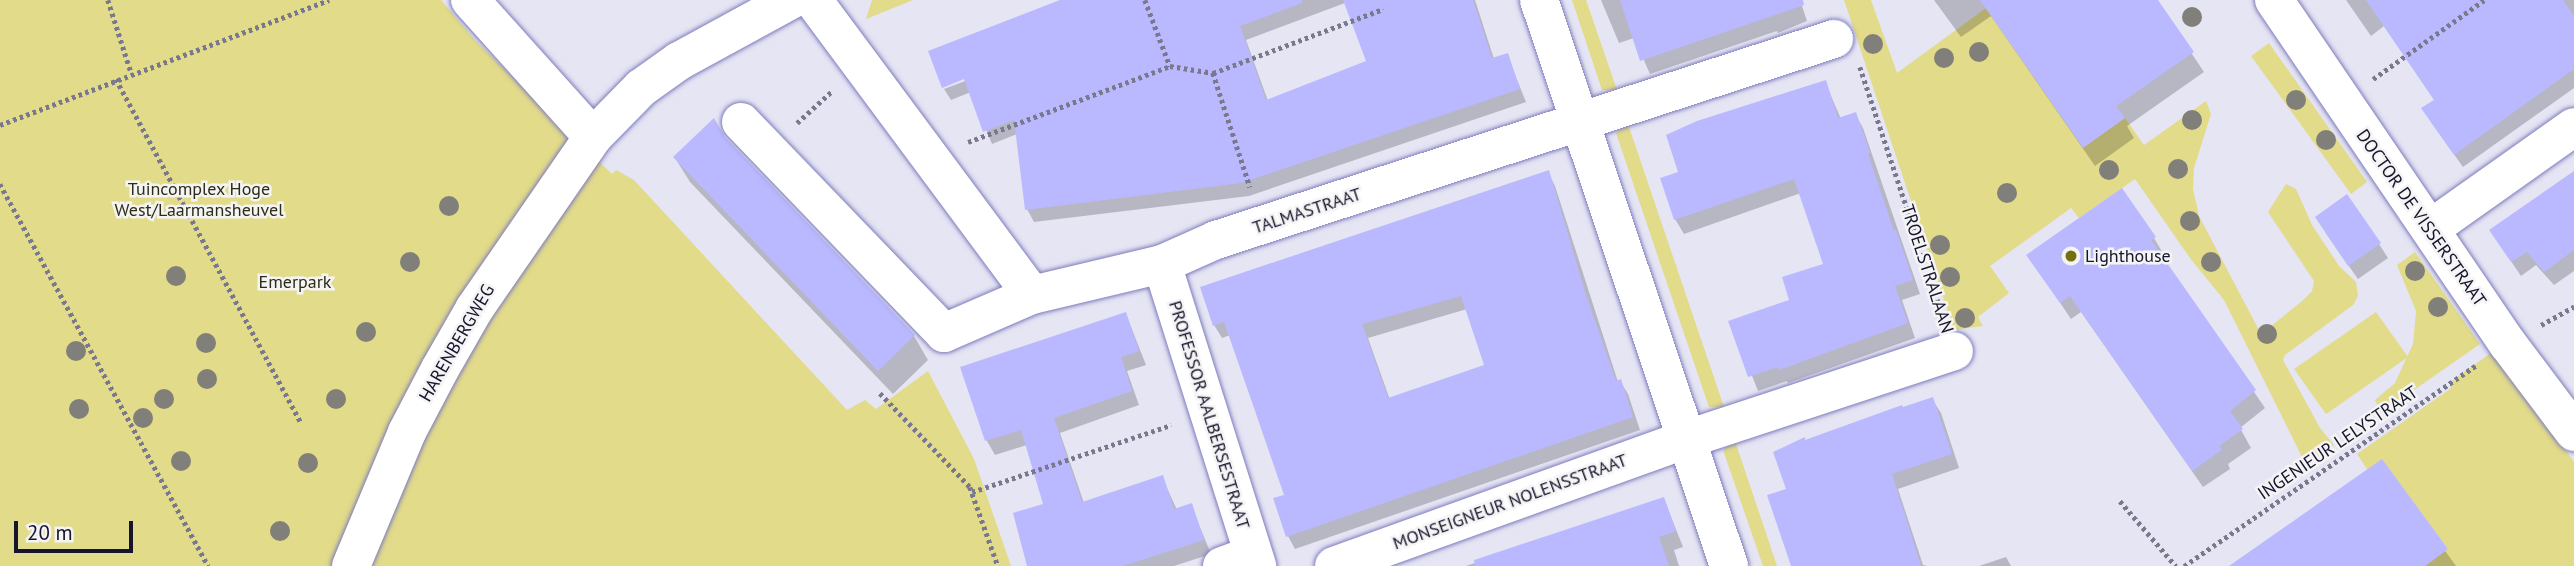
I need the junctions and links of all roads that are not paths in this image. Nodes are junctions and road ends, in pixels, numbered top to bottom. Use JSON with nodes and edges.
{"nodes":[{"id":1,"x":470,"y":0,"type":"edge"},
{"id":2,"x":791,"y":0,"type":"edge"},
{"id":3,"x":813,"y":0,"type":"edge"},
{"id":4,"x":1539,"y":0,"type":"edge"},
{"id":5,"x":2274,"y":0,"type":"edge"},
{"id":6,"x":1846,"y":49,"type":"road end"},
{"id":7,"x":741,"y":121,"type":"dead end"},
{"id":8,"x":1581,"y":122,"type":"junction"},
{"id":9,"x":2574,"y":127,"type":"edge"},
{"id":10,"x":593,"y":137,"type":"junction"},
{"id":11,"x":2430,"y":229,"type":"junction"},
{"id":12,"x":1162,"y":264,"type":"junction"},
{"id":13,"x":1032,"y":295,"type":"junction"},
{"id":14,"x":1954,"y":351,"type":"road end"},
{"id":15,"x":2574,"y":432,"type":"edge"},
{"id":16,"x":1687,"y":439,"type":"junction"},
{"id":17,"x":1244,"y":562,"type":"edge"},
{"id":18,"x":351,"y":566,"type":"edge"},
{"id":19,"x":1334,"y":566,"type":"edge"},
{"id":20,"x":1729,"y":566,"type":"edge"}],
"edges":[{"from":1,"to":10,"type":"street"},
{"from":2,"to":10,"type":"street","name":"HARENBERGWEG"},
{"from":3,"to":13,"type":"street"},
{"from":4,"to":8,"type":"street"},
{"from":5,"to":11,"type":"street","name":"DOCTOR DE VISSERSTRAAT"},
{"from":6,"to":8,"type":"street"},
{"from":7,"to":13,"type":"street","name":"TALMASTRAAT"},
{"from":8,"to":12,"type":"street","name":"TALMASTRAAT"},
{"from":8,"to":16,"type":"street"},
{"from":9,"to":11,"type":"street"},
{"from":10,"to":18,"type":"street","name":"HARENBERGWEG"},
{"from":11,"to":15,"type":"street","name":"DOCTOR DE VISSERSTRAAT"},
{"from":12,"to":13,"type":"street","name":"TALMASTRAAT"},
{"from":12,"to":17,"type":"street","name":"PROFESSOR AALBERSESTRAAT"},
{"from":14,"to":16,"type":"street","name":"TROELSTRALAAN"},
{"from":16,"to":19,"type":"street","name":"MONSEIGNEUR NOLENSSTRAAT"},
{"from":16,"to":20,"type":"street"}]}
